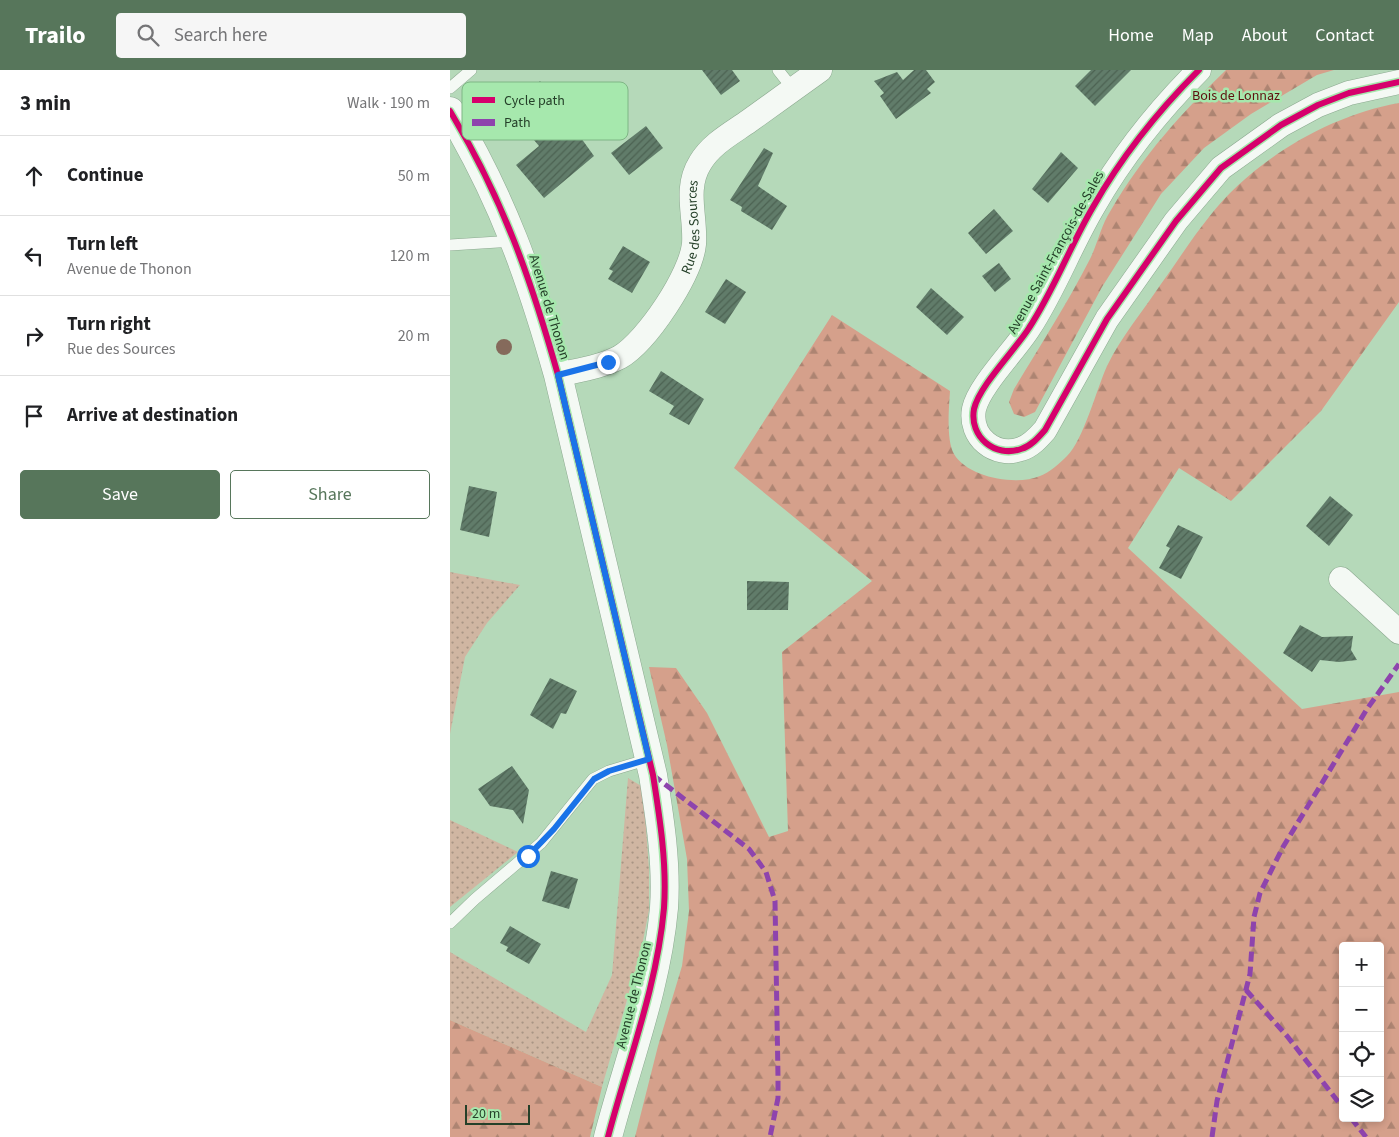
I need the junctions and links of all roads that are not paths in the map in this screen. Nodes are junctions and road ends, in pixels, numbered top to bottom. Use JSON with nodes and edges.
{"nodes":[{"id":1,"x":470,"y":70,"type":"edge"},
{"id":2,"x":778,"y":70,"type":"edge"},
{"id":3,"x":820,"y":70,"type":"edge"},
{"id":4,"x":1199,"y":70,"type":"edge"},
{"id":5,"x":1399,"y":82,"type":"edge"},
{"id":6,"x":450,"y":88,"type":"edge"},
{"id":7,"x":793,"y":89,"type":"junction"},
{"id":8,"x":450,"y":111,"type":"edge"},
{"id":9,"x":462,"y":132,"type":"edge"},
{"id":10,"x":466,"y":140,"type":"edge"},
{"id":11,"x":516,"y":241,"type":"junction"},
{"id":12,"x":450,"y":246,"type":"edge"},
{"id":13,"x":558,"y":375,"type":"junction"},
{"id":14,"x":1341,"y":579,"type":"dead end"},
{"id":15,"x":1399,"y":632,"type":"edge"},
{"id":16,"x":649,"y":759,"type":"junction"},
{"id":17,"x":450,"y":923,"type":"edge"},
{"id":18,"x":608,"y":1137,"type":"edge"}],
"edges":[{"from":1,"to":6,"type":"lane"},
{"from":2,"to":7,"type":"lane"},
{"from":3,"to":7,"type":"street","name":"Rue des Sources"},
{"from":4,"to":5,"type":"street","name":"Avenue Saint-François-de-Sales"},
{"from":7,"to":13,"type":"street","name":"Rue des Sources"},
{"from":8,"to":9,"type":"main road","name":"Avenue de Thonon"},
{"from":10,"to":11,"type":"main road","name":"Avenue de Thonon"},
{"from":11,"to":12,"type":"lane"},
{"from":11,"to":13,"type":"main road","name":"Avenue de Thonon"},
{"from":13,"to":16,"type":"main road","name":"Avenue de Thonon"},
{"from":14,"to":15,"type":"street"},
{"from":16,"to":17,"type":"lane"},
{"from":16,"to":18,"type":"main road","name":"Avenue de Thonon"}]}
